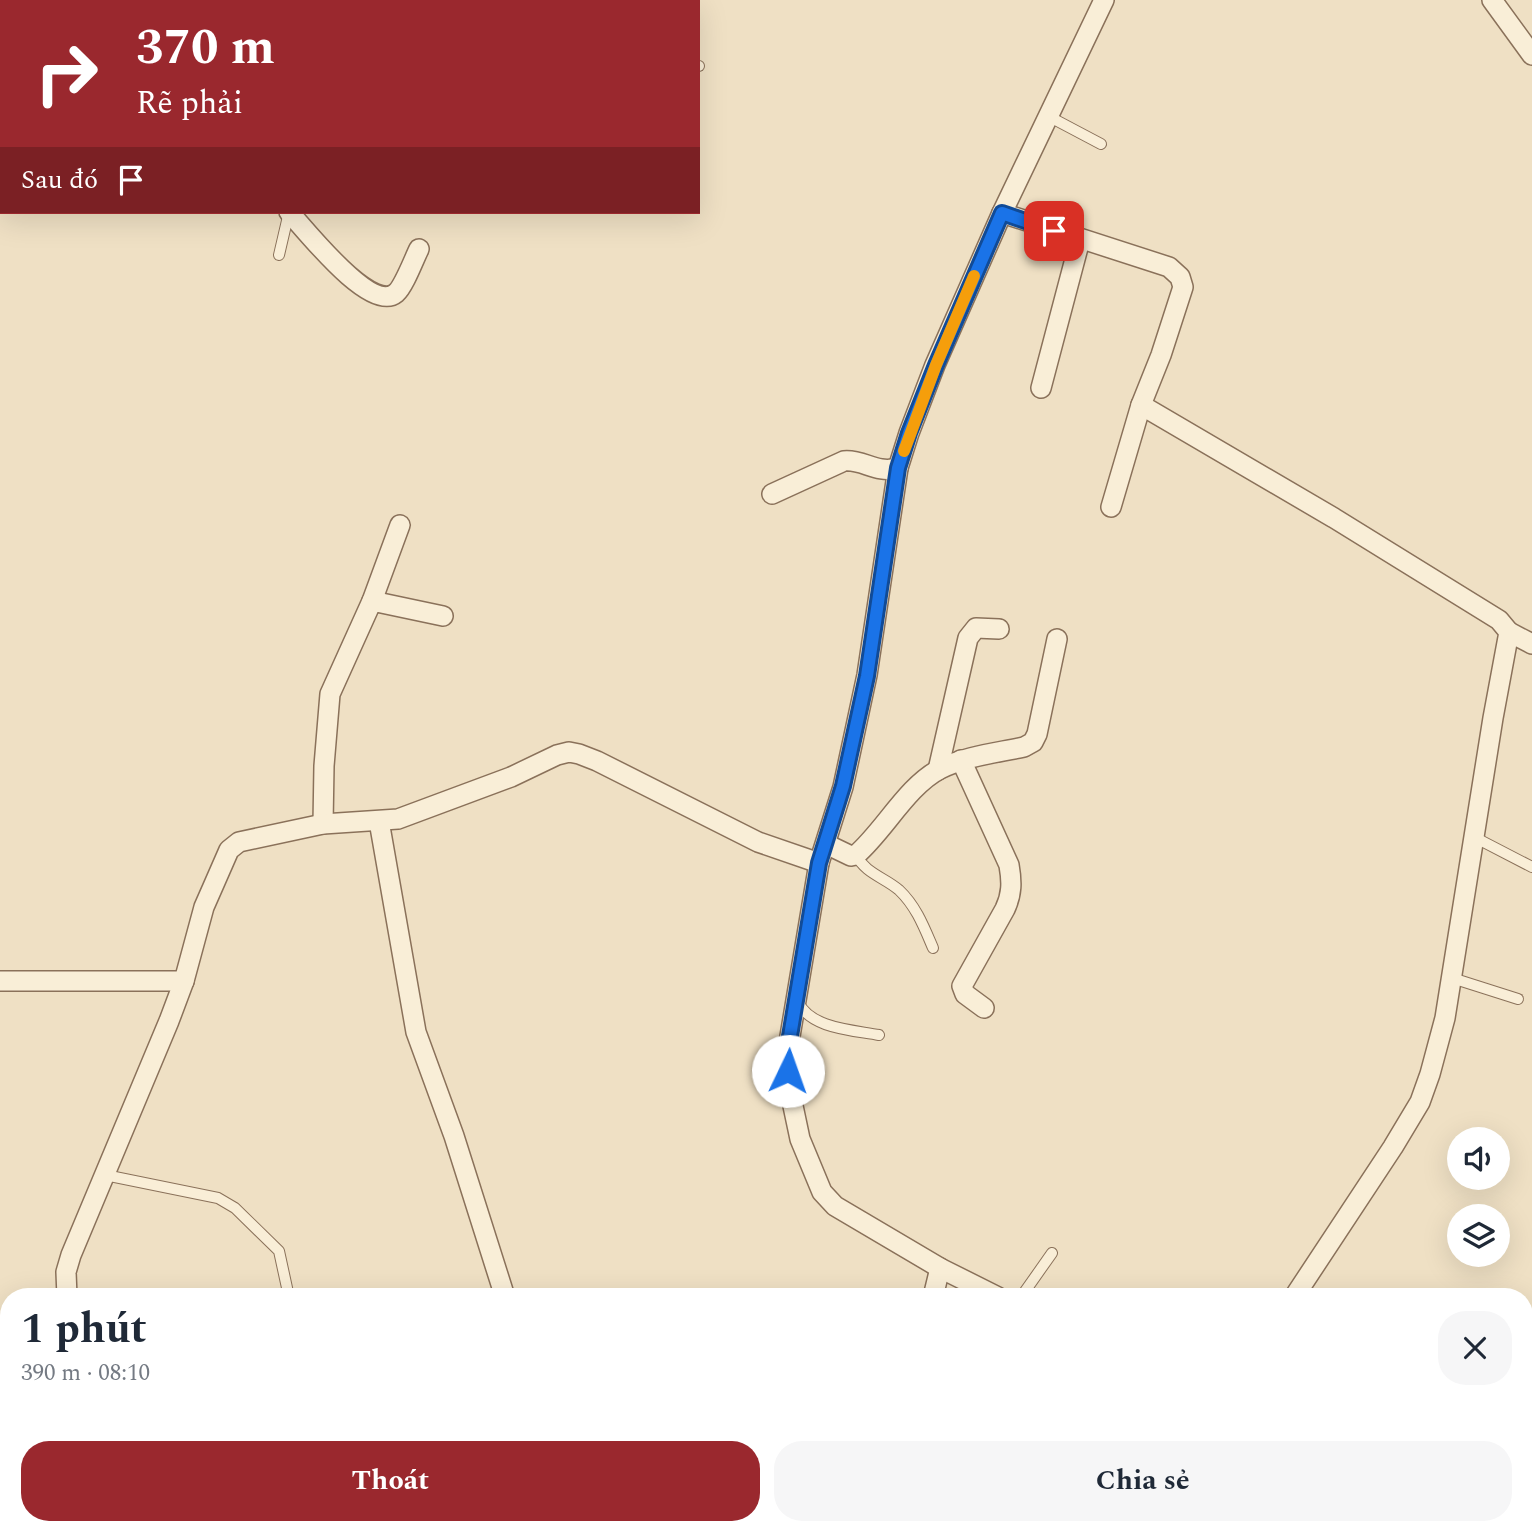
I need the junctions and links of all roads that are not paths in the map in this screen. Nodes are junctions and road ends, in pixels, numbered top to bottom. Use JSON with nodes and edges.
{"nodes":[{"id":1,"x":1104,"y":0,"type":"edge"},
{"id":2,"x":1492,"y":0,"type":"edge"},
{"id":3,"x":1532,"y":55,"type":"edge"},
{"id":4,"x":1047,"y":116,"type":"junction"},
{"id":5,"x":1101,"y":145,"type":"dead end"},
{"id":6,"x":1002,"y":213,"type":"junction"},
{"id":7,"x":289,"y":214,"type":"edge"},
{"id":8,"x":291,"y":214,"type":"edge"},
{"id":9,"x":1080,"y":240,"type":"junction"},
{"id":10,"x":419,"y":249,"type":"dead end"},
{"id":11,"x":279,"y":255,"type":"dead end"},
{"id":12,"x":1041,"y":388,"type":"dead end"},
{"id":13,"x":1141,"y":405,"type":"junction"},
{"id":14,"x":898,"y":468,"type":"junction"},
{"id":15,"x":772,"y":494,"type":"dead end"},
{"id":16,"x":1111,"y":508,"type":"dead end"},
{"id":17,"x":400,"y":525,"type":"dead end"},
{"id":18,"x":372,"y":601,"type":"junction"},
{"id":19,"x":443,"y":616,"type":"dead end"},
{"id":20,"x":999,"y":629,"type":"dead end"},
{"id":21,"x":1509,"y":632,"type":"junction"},
{"id":22,"x":1057,"y":639,"type":"dead end"},
{"id":23,"x":1532,"y":644,"type":"edge"},
{"id":24,"x":961,"y":760,"type":"junction"},
{"id":25,"x":938,"y":770,"type":"junction"},
{"id":26,"x":379,"y":821,"type":"junction"},
{"id":27,"x":323,"y":824,"type":"junction"},
{"id":28,"x":1474,"y":837,"type":"junction"},
{"id":29,"x":822,"y":854,"type":"junction"},
{"id":30,"x":856,"y":855,"type":"junction"},
{"id":31,"x":1532,"y":867,"type":"edge"},
{"id":32,"x":933,"y":948,"type":"dead end"},
{"id":33,"x":1452,"y":978,"type":"junction"},
{"id":34,"x":0,"y":981,"type":"edge"},
{"id":35,"x":184,"y":981,"type":"junction"},
{"id":36,"x":796,"y":998,"type":"junction"},
{"id":37,"x":1518,"y":999,"type":"dead end"},
{"id":38,"x":984,"y":1007,"type":"dead end"},
{"id":39,"x":879,"y":1035,"type":"dead end"},
{"id":40,"x":105,"y":1175,"type":"junction"},
{"id":41,"x":1052,"y":1253,"type":"dead end"},
{"id":42,"x":940,"y":1268,"type":"junction"},
{"id":43,"x":67,"y":1288,"type":"edge"},
{"id":44,"x":287,"y":1288,"type":"edge"},
{"id":45,"x":502,"y":1288,"type":"edge"},
{"id":46,"x":935,"y":1288,"type":"edge"},
{"id":47,"x":980,"y":1288,"type":"edge"},
{"id":48,"x":1027,"y":1288,"type":"edge"},
{"id":49,"x":1300,"y":1288,"type":"edge"}],
"edges":[{"from":1,"to":4,"type":"street"},
{"from":2,"to":3,"type":"street"},
{"from":4,"to":5,"type":"lane"},
{"from":4,"to":6,"type":"street"},
{"from":6,"to":9,"type":"street"},
{"from":6,"to":14,"type":"street"},
{"from":7,"to":11,"type":"lane"},
{"from":8,"to":10,"type":"street"},
{"from":9,"to":12,"type":"street"},
{"from":9,"to":13,"type":"street"},
{"from":13,"to":16,"type":"street"},
{"from":13,"to":21,"type":"street"},
{"from":14,"to":15,"type":"street"},
{"from":14,"to":29,"type":"street"},
{"from":17,"to":18,"type":"street"},
{"from":18,"to":19,"type":"street"},
{"from":18,"to":27,"type":"street"},
{"from":20,"to":25,"type":"street"},
{"from":21,"to":23,"type":"street"},
{"from":21,"to":28,"type":"street"},
{"from":22,"to":24,"type":"street"},
{"from":24,"to":25,"type":"street"},
{"from":24,"to":38,"type":"street"},
{"from":25,"to":30,"type":"street"},
{"from":26,"to":27,"type":"street"},
{"from":26,"to":29,"type":"street"},
{"from":26,"to":45,"type":"street"},
{"from":27,"to":35,"type":"street"},
{"from":28,"to":31,"type":"lane"},
{"from":28,"to":33,"type":"street"},
{"from":29,"to":30,"type":"street"},
{"from":29,"to":36,"type":"street"},
{"from":30,"to":32,"type":"lane"},
{"from":33,"to":37,"type":"lane"},
{"from":33,"to":49,"type":"street"},
{"from":34,"to":35,"type":"street"},
{"from":35,"to":40,"type":"street"},
{"from":36,"to":39,"type":"lane"},
{"from":36,"to":42,"type":"street"},
{"from":40,"to":43,"type":"street"},
{"from":40,"to":44,"type":"lane"},
{"from":41,"to":48,"type":"lane"},
{"from":42,"to":46,"type":"street"},
{"from":42,"to":47,"type":"street"}]}
